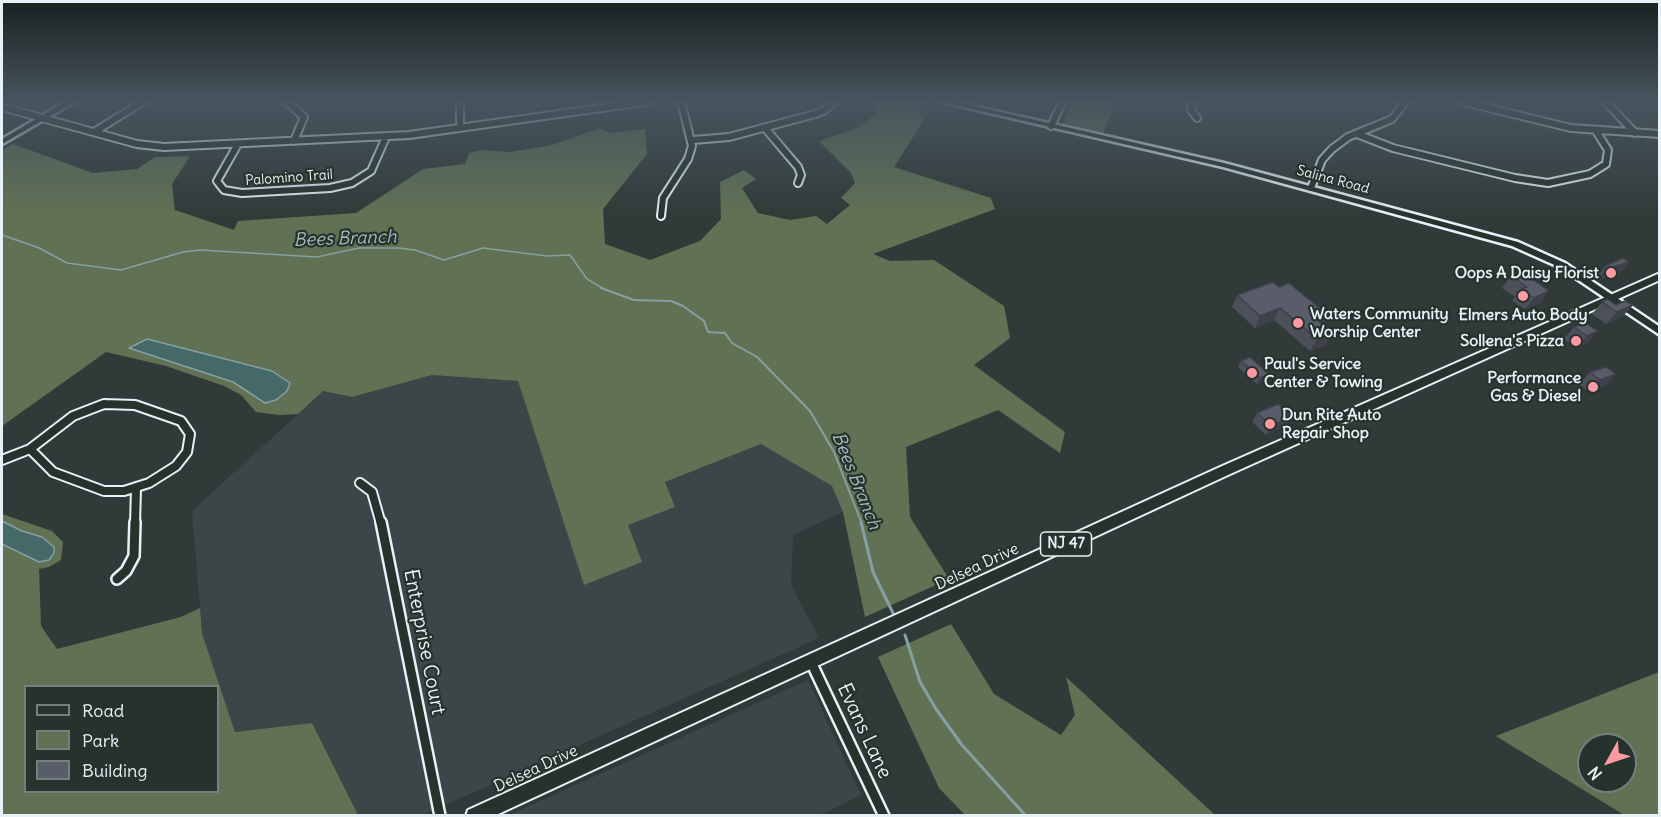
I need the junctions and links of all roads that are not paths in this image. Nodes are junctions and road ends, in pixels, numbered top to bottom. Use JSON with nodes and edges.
{"nodes":[{"id":1,"x":124,"y":139,"type":"edge"},
{"id":2,"x":337,"y":139,"type":"edge"},
{"id":3,"x":385,"y":139,"type":"edge"},
{"id":4,"x":703,"y":139,"type":"edge"},
{"id":5,"x":774,"y":139,"type":"edge"},
{"id":6,"x":1106,"y":139,"type":"edge"},
{"id":7,"x":1346,"y":139,"type":"edge"},
{"id":8,"x":1370,"y":139,"type":"edge"},
{"id":9,"x":1601,"y":139,"type":"edge"},
{"id":10,"x":693,"y":140,"type":"joint"},
{"id":11,"x":294,"y":141,"type":"joint"},
{"id":12,"x":238,"y":144,"type":"junction"},
{"id":13,"x":798,"y":183,"type":"dead end"},
{"id":14,"x":1311,"y":188,"type":"junction"},
{"id":15,"x":661,"y":216,"type":"dead end"},
{"id":16,"x":1659,"y":276,"type":"edge"},
{"id":17,"x":1611,"y":298,"type":"junction"},
{"id":18,"x":1659,"y":332,"type":"edge"},
{"id":19,"x":30,"y":449,"type":"junction"},
{"id":20,"x":2,"y":460,"type":"edge"},
{"id":21,"x":360,"y":483,"type":"dead end"},
{"id":22,"x":136,"y":488,"type":"junction"},
{"id":23,"x":117,"y":579,"type":"dead end"},
{"id":24,"x":811,"y":662,"type":"junction"},
{"id":25,"x":440,"y":816,"type":"edge"},
{"id":26,"x":474,"y":816,"type":"edge"},
{"id":27,"x":884,"y":816,"type":"edge"}],
"edges":[{"from":1,"to":12,"type":"street"},
{"from":2,"to":11,"type":"street"},
{"from":3,"to":12,"type":"street","name":"Palomino Trail"},
{"from":4,"to":10,"type":"street"},
{"from":5,"to":13,"type":"street"},
{"from":6,"to":14,"type":"street","name":"Salina Road"},
{"from":7,"to":14,"type":"street"},
{"from":8,"to":9,"type":"street"},
{"from":10,"to":15,"type":"street"},
{"from":11,"to":12,"type":"street"},
{"from":14,"to":17,"type":"street","name":"Salina Road"},
{"from":16,"to":17,"type":"main road","name":"Delsea Drive","number":"NJ 47"},
{"from":17,"to":18,"type":"street","name":"Salina Road"},
{"from":17,"to":24,"type":"main road","name":"Delsea Drive","number":"NJ 47"},
{"from":19,"to":20,"type":"street"},
{"from":19,"to":22,"type":"street"},
{"from":19,"to":22,"type":"street"},
{"from":21,"to":25,"type":"street","name":"Enterprise Court"},
{"from":22,"to":23,"type":"street"},
{"from":24,"to":26,"type":"main road","name":"Delsea Drive","number":"NJ 47"},
{"from":24,"to":27,"type":"street","name":"Evans Lane"}]}
